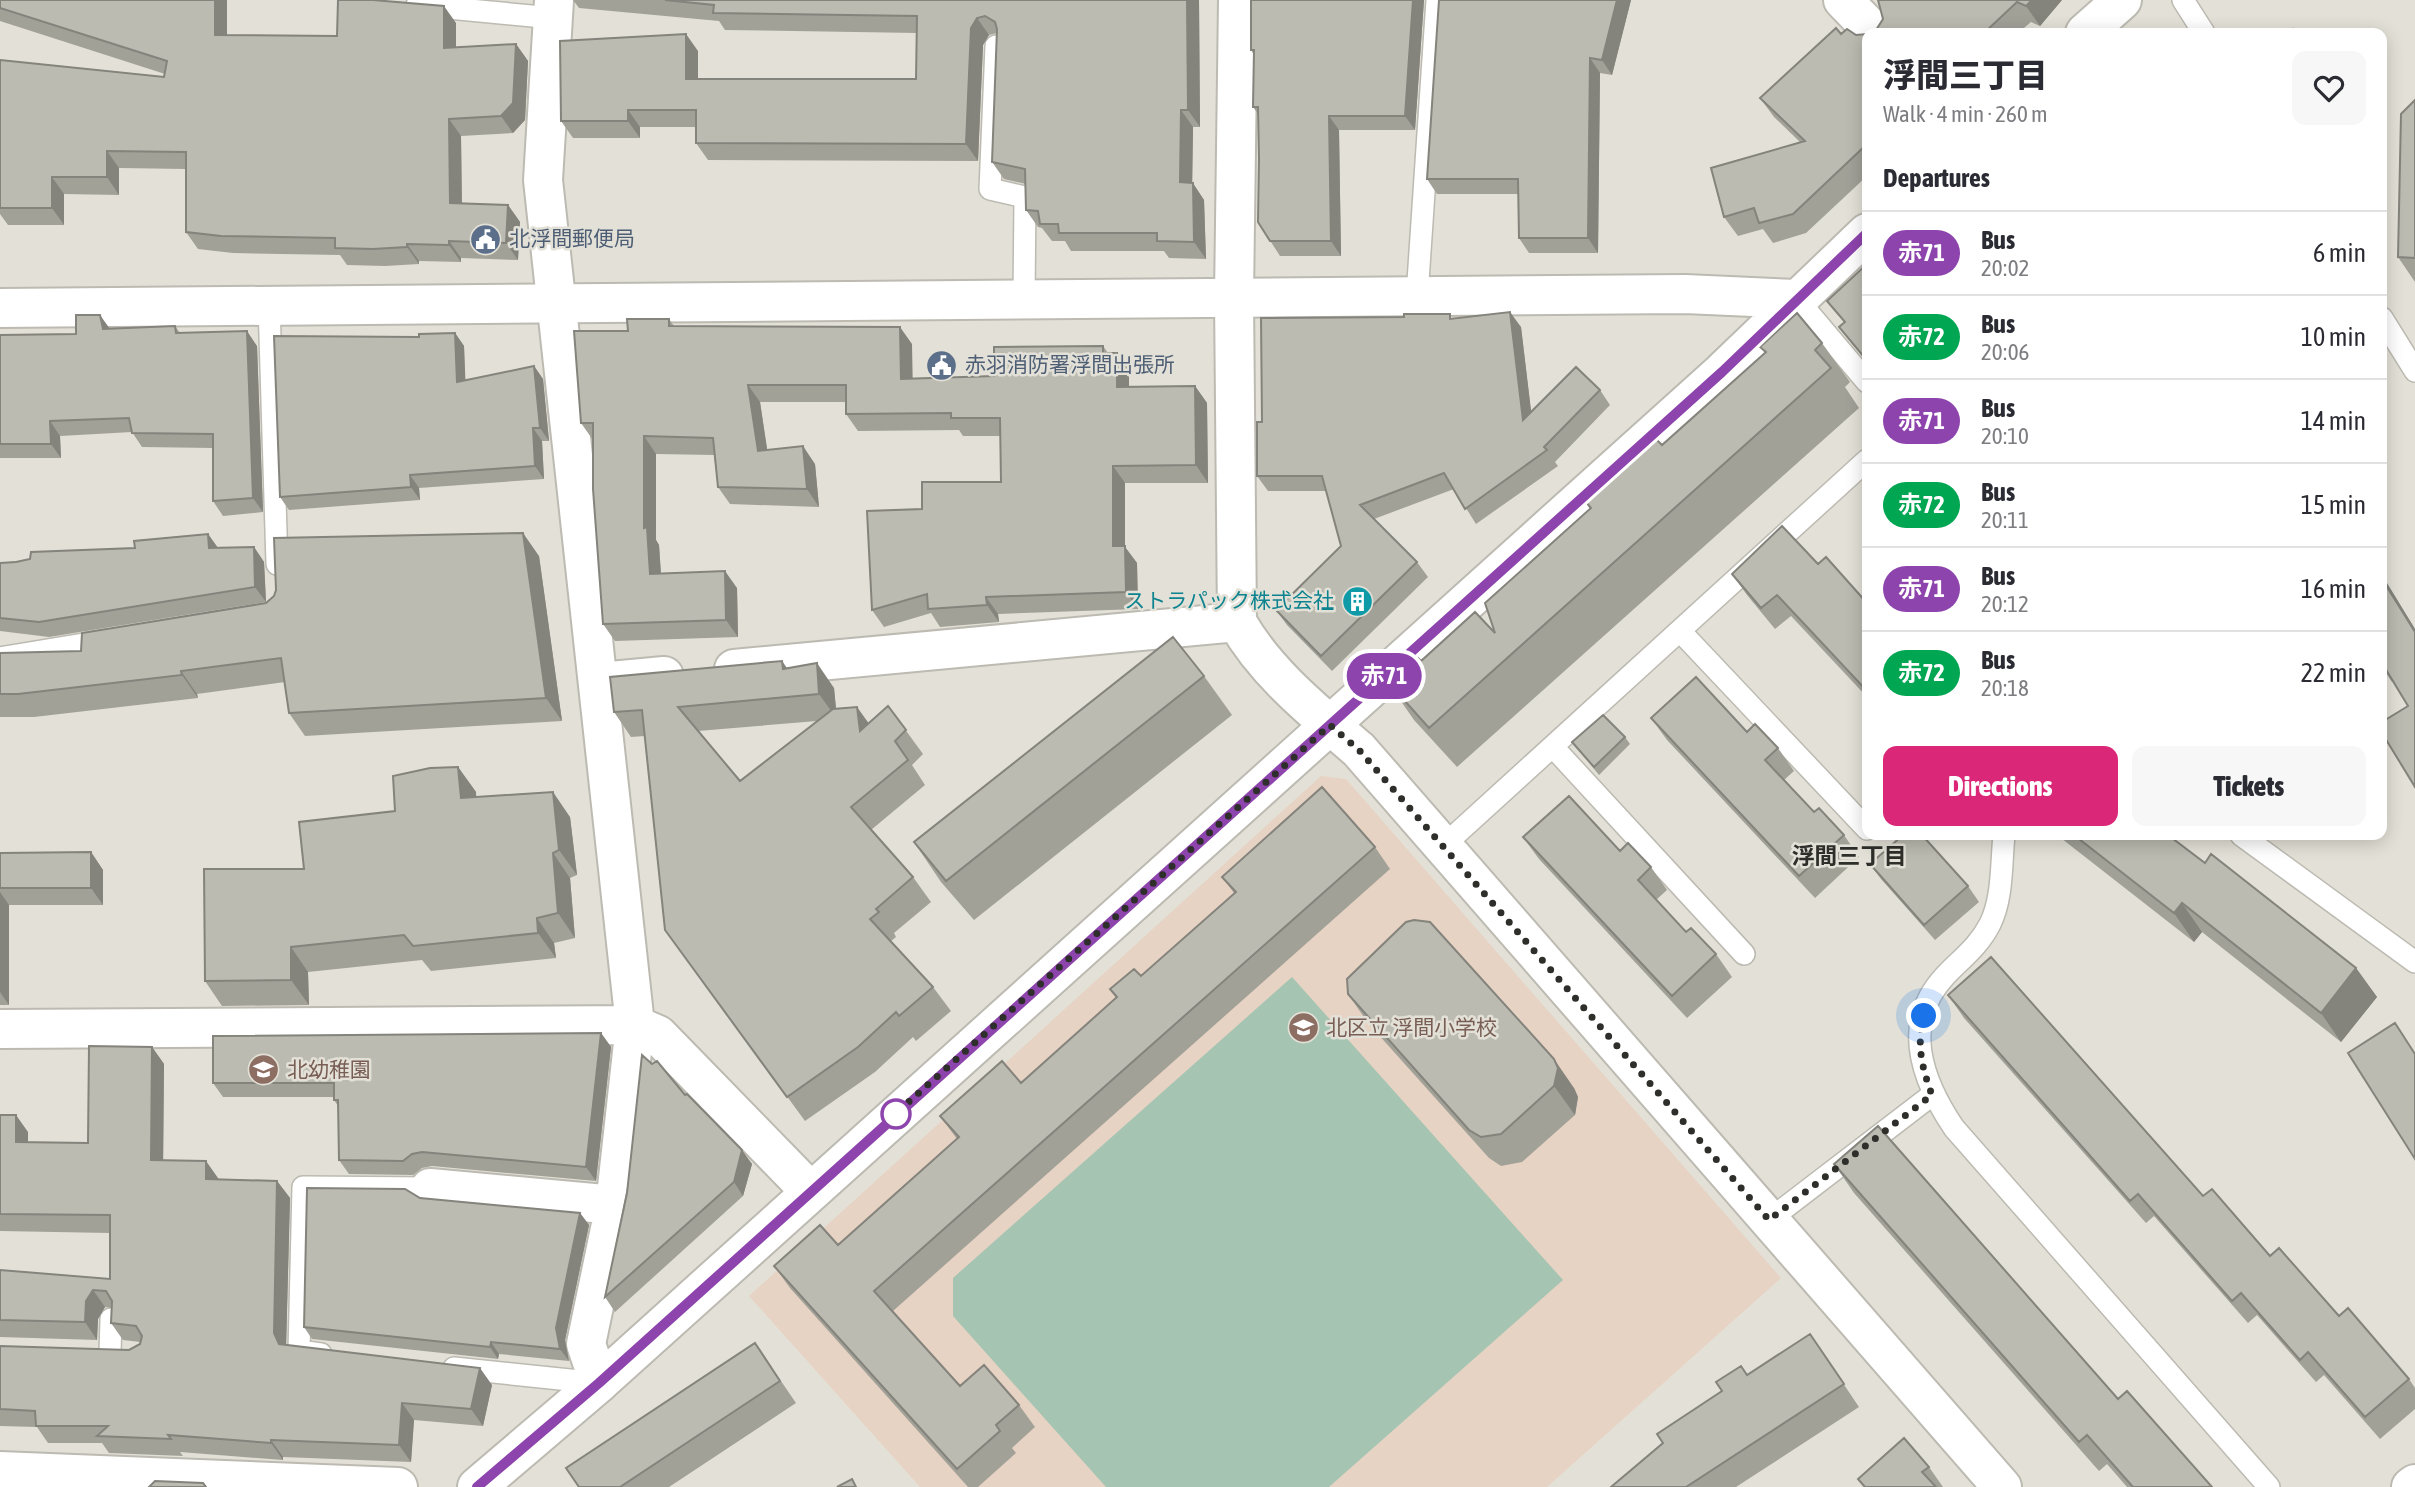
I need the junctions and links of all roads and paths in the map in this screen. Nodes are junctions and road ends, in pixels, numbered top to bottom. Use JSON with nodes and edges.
{"nodes":[{"id":1,"x":1238,"y":0,"type":"edge"},
{"id":2,"x":1437,"y":0,"type":"edge"},
{"id":3,"x":1843,"y":0,"type":"edge"},
{"id":4,"x":2122,"y":0,"type":"edge"},
{"id":5,"x":2183,"y":0,"type":"edge"},
{"id":6,"x":401,"y":4,"type":"edge"},
{"id":7,"x":554,"y":9,"type":"edge"},
{"id":8,"x":1870,"y":28,"type":"edge"},
{"id":9,"x":2091,"y":28,"type":"edge"},
{"id":10,"x":2201,"y":28,"type":"edge"},
{"id":11,"x":996,"y":46,"type":"edge"},
{"id":12,"x":1862,"y":238,"type":"edge"},
{"id":13,"x":1417,"y":296,"type":"junction"},
{"id":14,"x":1234,"y":297,"type":"junction"},
{"id":15,"x":1024,"y":298,"type":"junction"},
{"id":16,"x":1797,"y":299,"type":"junction"},
{"id":17,"x":269,"y":304,"type":"junction"},
{"id":18,"x":556,"y":305,"type":"junction"},
{"id":19,"x":0,"y":308,"type":"edge"},
{"id":20,"x":2387,"y":326,"type":"edge"},
{"id":21,"x":2415,"y":371,"type":"edge"},
{"id":22,"x":1862,"y":376,"type":"edge"},
{"id":23,"x":1862,"y":465,"type":"edge"},
{"id":24,"x":278,"y":586,"type":"edge"},
{"id":25,"x":1237,"y":622,"type":"junction"},
{"id":26,"x":1680,"y":631,"type":"junction"},
{"id":27,"x":133,"y":636,"type":"edge"},
{"id":28,"x":0,"y":658,"type":"edge"},
{"id":29,"x":600,"y":682,"type":"junction"},
{"id":30,"x":1330,"y":725,"type":"junction"},
{"id":31,"x":1553,"y":747,"type":"junction"},
{"id":32,"x":1862,"y":824,"type":"edge"},
{"id":33,"x":2004,"y":840,"type":"edge"},
{"id":34,"x":2248,"y":840,"type":"edge"},
{"id":35,"x":1443,"y":847,"type":"junction"},
{"id":36,"x":1744,"y":954,"type":"dead end"},
{"id":37,"x":2415,"y":962,"type":"edge"},
{"id":38,"x":635,"y":1025,"type":"junction"},
{"id":39,"x":0,"y":1029,"type":"edge"},
{"id":40,"x":1932,"y":1095,"type":"junction"},
{"id":41,"x":430,"y":1188,"type":"joint"},
{"id":42,"x":810,"y":1191,"type":"junction"},
{"id":43,"x":615,"y":1205,"type":"junction"},
{"id":44,"x":1769,"y":1220,"type":"junction"},
{"id":45,"x":111,"y":1320,"type":"edge"},
{"id":46,"x":83,"y":1352,"type":"edge"},
{"id":47,"x":340,"y":1356,"type":"edge"},
{"id":48,"x":435,"y":1366,"type":"edge"},
{"id":49,"x":599,"y":1383,"type":"junction"},
{"id":50,"x":0,"y":1471,"type":"edge"},
{"id":51,"x":398,"y":1487,"type":"edge"},
{"id":52,"x":477,"y":1487,"type":"edge"},
{"id":53,"x":2001,"y":1487,"type":"edge"},
{"id":54,"x":2269,"y":1487,"type":"edge"}],
"edges":[{"from":1,"to":14,"type":"street"},
{"from":2,"to":13,"type":"lane"},
{"from":3,"to":8,"type":"street"},
{"from":4,"to":9,"type":"street"},
{"from":5,"to":10,"type":"lane"},
{"from":6,"to":7,"type":"lane"},
{"from":7,"to":18,"type":"street"},
{"from":11,"to":15,"type":"lane"},
{"from":12,"to":16,"type":"street"},
{"from":13,"to":14,"type":"street"},
{"from":13,"to":16,"type":"street"},
{"from":14,"to":15,"type":"street"},
{"from":14,"to":25,"type":"street"},
{"from":15,"to":18,"type":"street"},
{"from":16,"to":22,"type":"lane"},
{"from":16,"to":30,"type":"street"},
{"from":17,"to":18,"type":"street"},
{"from":17,"to":19,"type":"street"},
{"from":17,"to":24,"type":"lane"},
{"from":18,"to":29,"type":"street"},
{"from":20,"to":21,"type":"lane"},
{"from":23,"to":26,"type":"lane"},
{"from":25,"to":29,"type":"street"},
{"from":25,"to":30,"type":"street"},
{"from":26,"to":31,"type":"lane"},
{"from":26,"to":32,"type":"lane"},
{"from":27,"to":28,"type":"lane"},
{"from":29,"to":38,"type":"street"},
{"from":30,"to":35,"type":"street"},
{"from":30,"to":42,"type":"street"},
{"from":31,"to":35,"type":"lane"},
{"from":31,"to":36,"type":"lane"},
{"from":33,"to":40,"type":"lane"},
{"from":34,"to":37,"type":"lane"},
{"from":35,"to":44,"type":"street"},
{"from":38,"to":39,"type":"street"},
{"from":38,"to":42,"type":"street"},
{"from":38,"to":43,"type":"street"},
{"from":40,"to":44,"type":"lane"},
{"from":40,"to":54,"type":"lane"},
{"from":41,"to":43,"type":"street"},
{"from":41,"to":47,"type":"lane"},
{"from":42,"to":49,"type":"street"},
{"from":43,"to":49,"type":"street"},
{"from":44,"to":53,"type":"street"},
{"from":45,"to":46,"type":"lane"},
{"from":48,"to":49,"type":"lane"},
{"from":49,"to":52,"type":"street"},
{"from":50,"to":51,"type":"street"}]}
